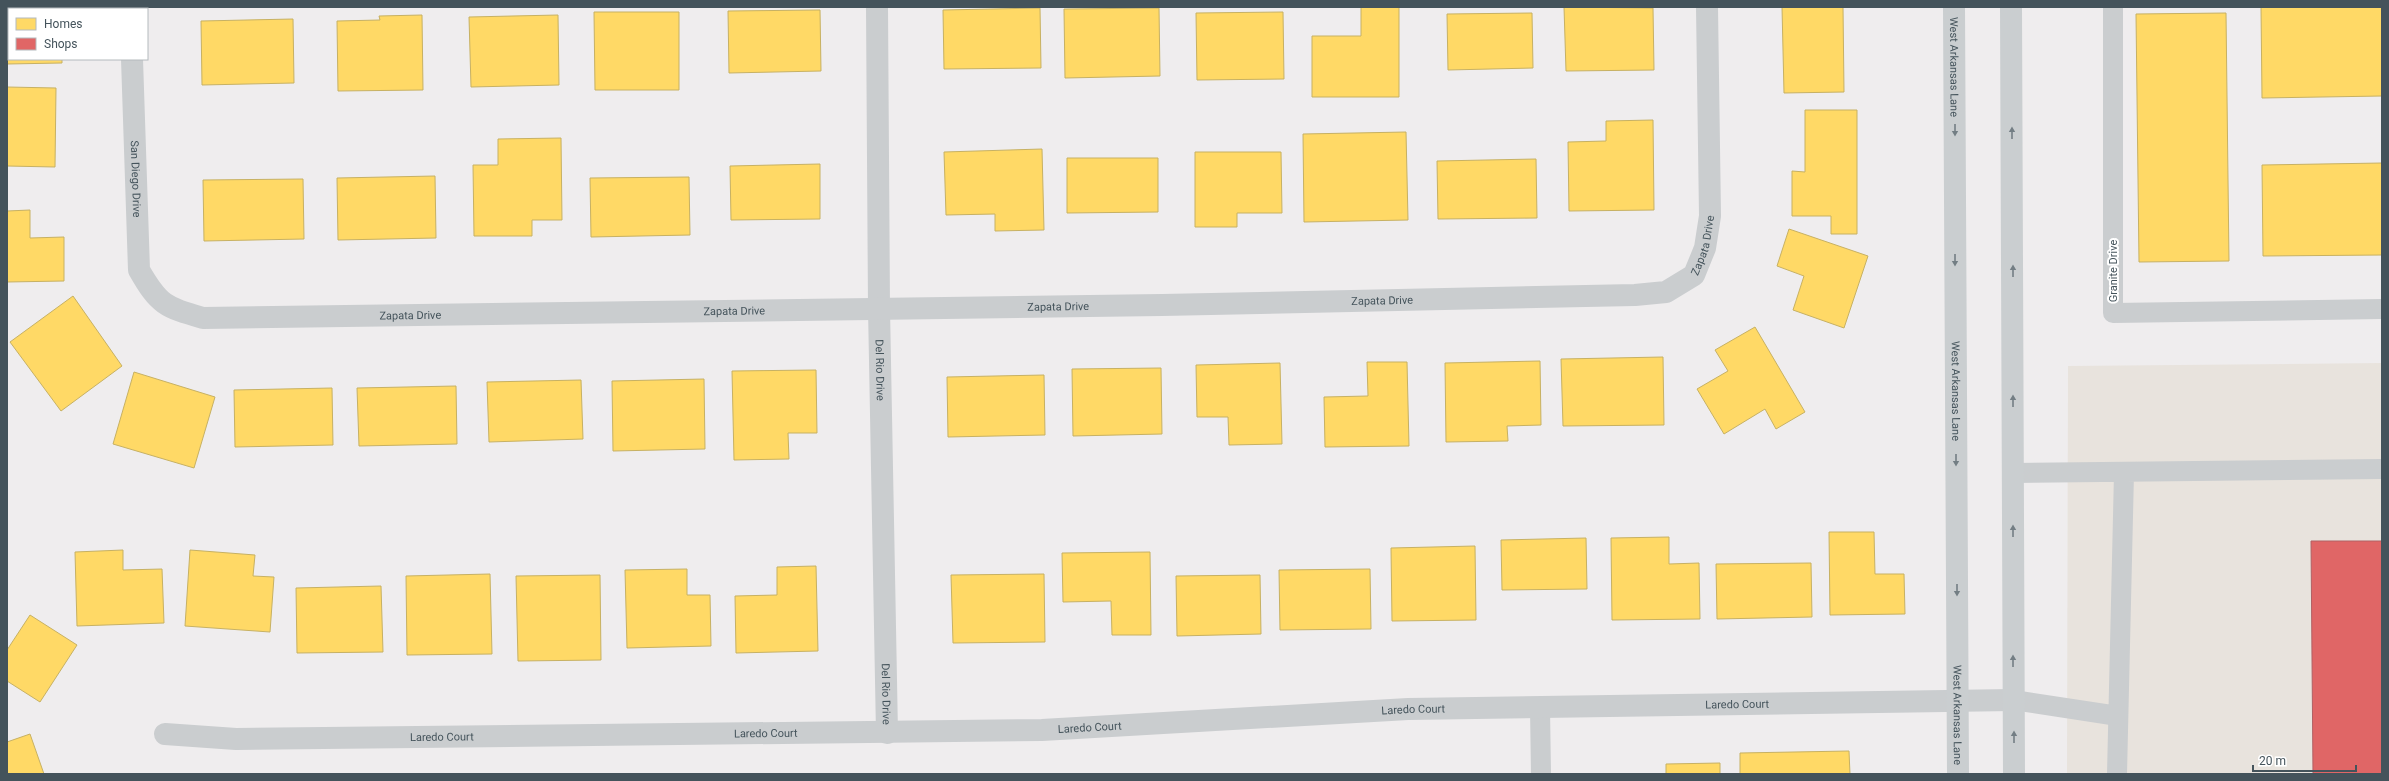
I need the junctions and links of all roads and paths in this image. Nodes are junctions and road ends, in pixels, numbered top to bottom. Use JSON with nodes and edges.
{"nodes":[{"id":1,"x":877,"y":7,"type":"edge"},
{"id":2,"x":1707,"y":7,"type":"edge"},
{"id":3,"x":1954,"y":7,"type":"edge"},
{"id":4,"x":2011,"y":7,"type":"edge"},
{"id":5,"x":2113,"y":7,"type":"edge"},
{"id":6,"x":132,"y":60,"type":"edge"},
{"id":7,"x":153,"y":295,"type":"joint"},
{"id":8,"x":879,"y":308,"type":"junction"},
{"id":9,"x":2382,"y":309,"type":"edge"},
{"id":10,"x":2382,"y":469,"type":"edge"},
{"id":11,"x":2013,"y":473,"type":"junction"},
{"id":12,"x":2124,"y":473,"type":"junction"},
{"id":13,"x":2013,"y":700,"type":"junction"},
{"id":14,"x":1957,"y":701,"type":"junction"},
{"id":15,"x":1540,"y":708,"type":"junction"},
{"id":16,"x":2118,"y":716,"type":"junction"},
{"id":17,"x":888,"y":733,"type":"junction"},
{"id":18,"x":165,"y":734,"type":"dead end"},
{"id":19,"x":1541,"y":774,"type":"edge"},
{"id":20,"x":1958,"y":774,"type":"edge"},
{"id":21,"x":2014,"y":774,"type":"edge"},
{"id":22,"x":2117,"y":774,"type":"edge"}],
"edges":[{"from":1,"to":8,"type":"street","name":"Del Rio Drive"},
{"from":2,"to":8,"type":"street","name":"Zapata Drive"},
{"from":3,"to":14,"type":"main road","name":"West Arkansas Lane","one_way":true},
{"from":11,"to":4,"type":"main road","one_way":true},
{"from":5,"to":9,"type":"lane","name":"Granite Drive"},
{"from":6,"to":7,"type":"street","name":"San Diego Drive"},
{"from":7,"to":8,"type":"street","name":"Zapata Drive"},
{"from":8,"to":17,"type":"street","name":"Del Rio Drive"},
{"from":10,"to":12,"type":"lane"},
{"from":11,"to":12,"type":"lane"},
{"from":13,"to":11,"type":"main road","one_way":true},
{"from":12,"to":16,"type":"lane"},
{"from":13,"to":14,"type":"street","name":"Laredo Court"},
{"from":13,"to":16,"type":"lane"},
{"from":21,"to":13,"type":"main road","one_way":true},
{"from":14,"to":15,"type":"street","name":"Laredo Court"},
{"from":14,"to":20,"type":"main road","name":"West Arkansas Lane"},
{"from":15,"to":17,"type":"street","name":"Laredo Court"},
{"from":15,"to":19,"type":"lane"},
{"from":16,"to":22,"type":"lane"},
{"from":17,"to":18,"type":"street","name":"Laredo Court"}]}
